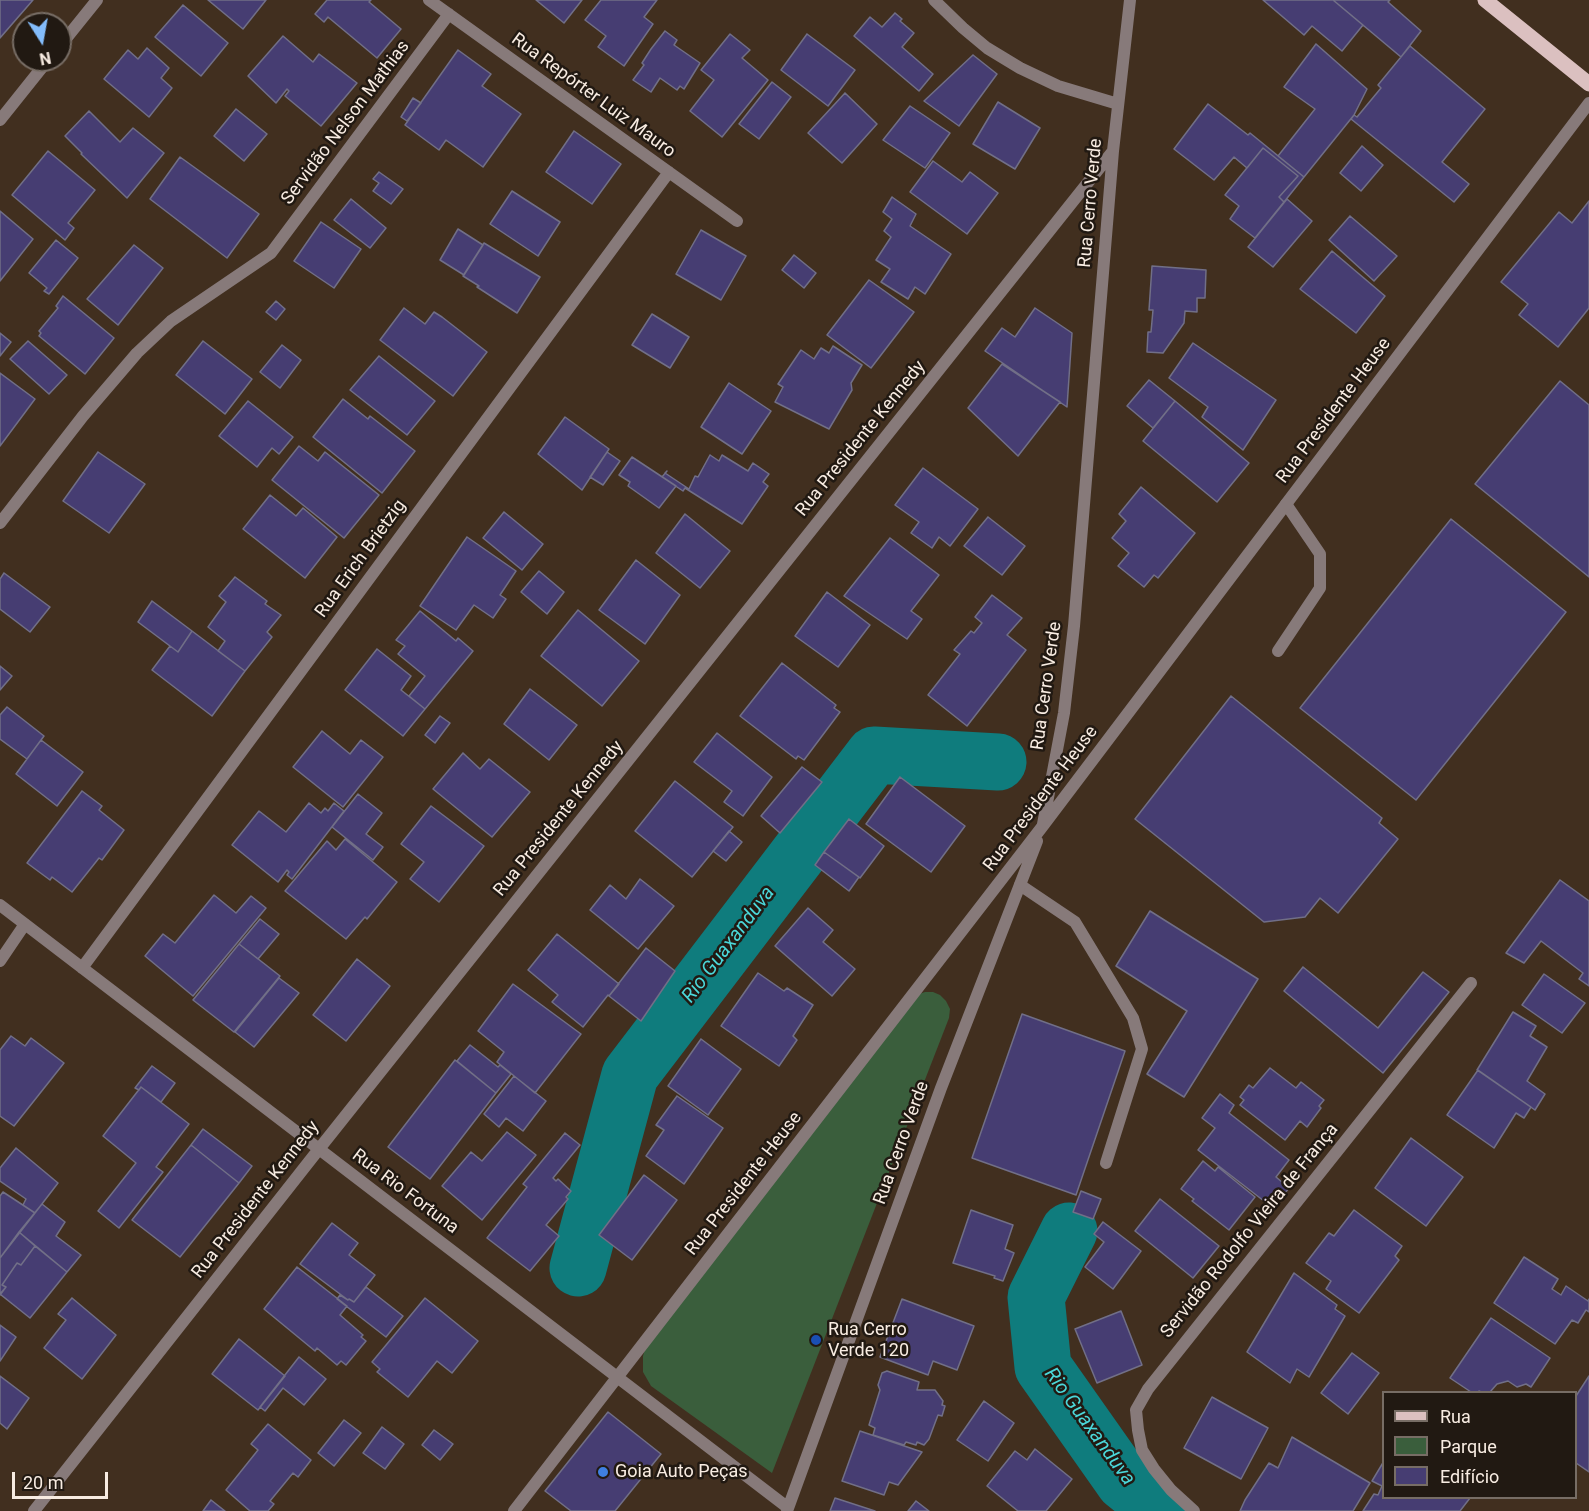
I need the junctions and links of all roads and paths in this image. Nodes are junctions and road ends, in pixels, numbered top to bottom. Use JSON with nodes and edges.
{"nodes":[{"id":1,"x":97,"y":0,"type":"edge"},
{"id":2,"x":429,"y":0,"type":"edge"},
{"id":3,"x":934,"y":0,"type":"edge"},
{"id":4,"x":1130,"y":0,"type":"edge"},
{"id":5,"x":1485,"y":0,"type":"edge"},
{"id":6,"x":449,"y":14,"type":"junction"},
{"id":7,"x":72,"y":31,"type":"edge"},
{"id":8,"x":38,"y":72,"type":"edge"},
{"id":9,"x":1589,"y":84,"type":"edge"},
{"id":10,"x":1589,"y":103,"type":"edge"},
{"id":11,"x":1118,"y":104,"type":"junction"},
{"id":12,"x":0,"y":120,"type":"edge"},
{"id":13,"x":1113,"y":151,"type":"junction"},
{"id":14,"x":669,"y":172,"type":"junction"},
{"id":15,"x":736,"y":221,"type":"dead end"},
{"id":16,"x":1286,"y":504,"type":"junction"},
{"id":17,"x":0,"y":523,"type":"edge"},
{"id":18,"x":1278,"y":651,"type":"dead end"},
{"id":19,"x":1042,"y":827,"type":"junction"},
{"id":20,"x":1020,"y":885,"type":"junction"},
{"id":21,"x":0,"y":905,"type":"edge"},
{"id":22,"x":25,"y":924,"type":"junction"},
{"id":23,"x":0,"y":961,"type":"edge"},
{"id":24,"x":82,"y":968,"type":"junction"},
{"id":25,"x":1471,"y":982,"type":"dead end"},
{"id":26,"x":319,"y":1149,"type":"junction"},
{"id":27,"x":1106,"y":1163,"type":"dead end"},
{"id":28,"x":617,"y":1377,"type":"junction"},
{"id":29,"x":787,"y":1509,"type":"edge"},
{"id":30,"x":34,"y":1511,"type":"edge"},
{"id":31,"x":514,"y":1511,"type":"edge"},
{"id":32,"x":1194,"y":1511,"type":"edge"}],
"edges":[{"from":1,"to":7,"type":"street"},
{"from":2,"to":6,"type":"street","name":"Rua Repórter Luiz Mauro"},
{"from":3,"to":11,"type":"street"},
{"from":4,"to":11,"type":"street","name":"Rua Cerro Verde"},
{"from":5,"to":9,"type":"main road"},
{"from":6,"to":14,"type":"street","name":"Rua Repórter Luiz Mauro"},
{"from":6,"to":17,"type":"street","name":"Servidão Nelson Mathias"},
{"from":8,"to":12,"type":"street"},
{"from":10,"to":16,"type":"street","name":"Rua Presidente Heuse"},
{"from":11,"to":13,"type":"street","name":"Rua Cerro Verde"},
{"from":13,"to":19,"type":"street","name":"Rua Cerro Verde"},
{"from":13,"to":26,"type":"street","name":"Rua Presidente Kennedy"},
{"from":14,"to":15,"type":"street","name":"Rua Repórter Luiz Mauro"},
{"from":14,"to":24,"type":"street","name":"Rua Erich Brietzig"},
{"from":16,"to":18,"type":"street"},
{"from":16,"to":19,"type":"street","name":"Rua Presidente Heuse"},
{"from":19,"to":20,"type":"street","name":"Rua Cerro Verde"},
{"from":19,"to":28,"type":"street","name":"Rua Presidente Heuse"},
{"from":20,"to":27,"type":"street"},
{"from":20,"to":29,"type":"street","name":"Rua Cerro Verde"},
{"from":21,"to":22,"type":"street","name":"Rua Rio Fortuna"},
{"from":22,"to":23,"type":"street"},
{"from":22,"to":24,"type":"street","name":"Rua Rio Fortuna"},
{"from":24,"to":26,"type":"street","name":"Rua Rio Fortuna"},
{"from":25,"to":32,"type":"street","name":"Servidão Rodolfo Vieira de França"},
{"from":26,"to":28,"type":"street","name":"Rua Rio Fortuna"},
{"from":26,"to":30,"type":"street","name":"Rua Presidente Kennedy"},
{"from":28,"to":29,"type":"street","name":"Rua Rio Fortuna"},
{"from":28,"to":31,"type":"street","name":"Rua Presidente Heuse"}]}
